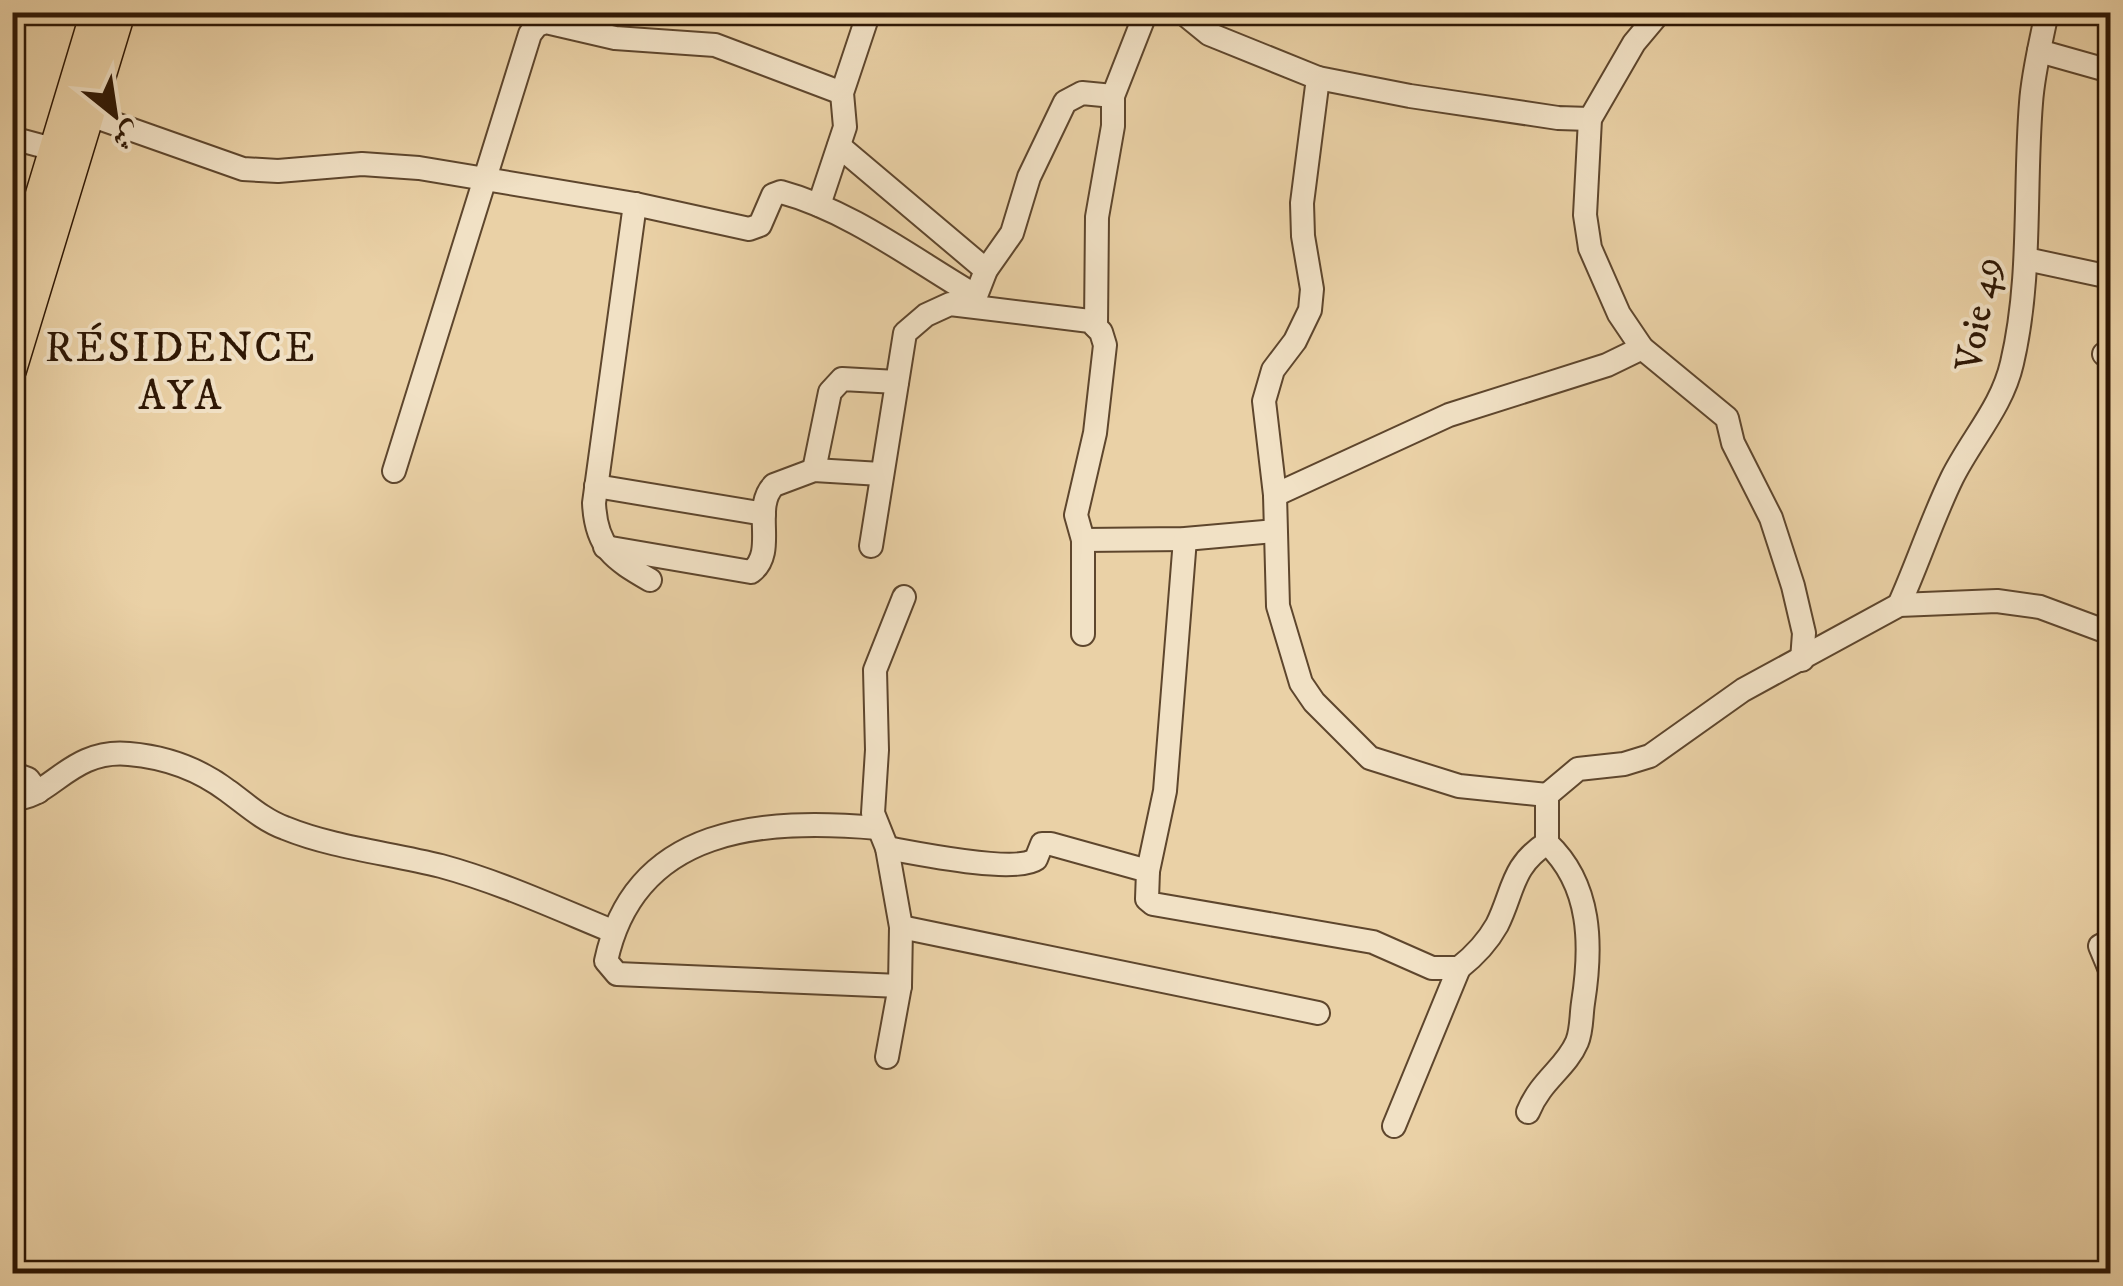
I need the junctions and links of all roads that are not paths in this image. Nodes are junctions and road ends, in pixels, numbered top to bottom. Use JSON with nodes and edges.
{"nodes":[{"id":1,"x":95,"y":12,"type":"edge"},
{"id":2,"x":121,"y":12,"type":"edge"},
{"id":3,"x":869,"y":12,"type":"edge"},
{"id":4,"x":1146,"y":12,"type":"edge"},
{"id":5,"x":1182,"y":12,"type":"edge"},
{"id":6,"x":1660,"y":12,"type":"edge"},
{"id":7,"x":2046,"y":12,"type":"edge"},
{"id":8,"x":2039,"y":51,"type":"junction"},
{"id":9,"x":2110,"y":71,"type":"edge"},
{"id":10,"x":1318,"y":78,"type":"junction"},
{"id":11,"x":842,"y":93,"type":"junction"},
{"id":12,"x":1113,"y":96,"type":"junction"},
{"id":13,"x":90,"y":115,"type":"junction"},
{"id":14,"x":1590,"y":120,"type":"junction"},
{"id":15,"x":12,"y":138,"type":"edge"},
{"id":16,"x":839,"y":146,"type":"junction"},
{"id":17,"x":53,"y":149,"type":"junction"},
{"id":18,"x":486,"y":180,"type":"junction"},
{"id":19,"x":635,"y":204,"type":"junction"},
{"id":20,"x":819,"y":205,"type":"junction"},
{"id":21,"x":2026,"y":259,"type":"junction"},
{"id":22,"x":986,"y":270,"type":"junction"},
{"id":23,"x":2110,"y":277,"type":"edge"},
{"id":24,"x":12,"y":287,"type":"edge"},
{"id":25,"x":974,"y":301,"type":"junction"},
{"id":26,"x":1096,"y":326,"type":"junction"},
{"id":27,"x":1642,"y":348,"type":"junction"},
{"id":28,"x":12,"y":370,"type":"edge"},
{"id":29,"x":897,"y":382,"type":"junction"},
{"id":30,"x":814,"y":470,"type":"junction"},
{"id":31,"x":394,"y":471,"type":"dead end"},
{"id":32,"x":882,"y":474,"type":"junction"},
{"id":33,"x":596,"y":486,"type":"junction"},
{"id":34,"x":1275,"y":495,"type":"junction"},
{"id":35,"x":764,"y":514,"type":"junction"},
{"id":36,"x":1274,"y":532,"type":"junction"},
{"id":37,"x":1185,"y":539,"type":"junction"},
{"id":38,"x":1083,"y":540,"type":"junction"},
{"id":39,"x":605,"y":546,"type":"junction"},
{"id":40,"x":871,"y":546,"type":"dead end"},
{"id":41,"x":650,"y":580,"type":"dead end"},
{"id":42,"x":904,"y":598,"type":"dead end"},
{"id":43,"x":1899,"y":605,"type":"junction"},
{"id":44,"x":2110,"y":633,"type":"edge"},
{"id":45,"x":1083,"y":634,"type":"dead end"},
{"id":46,"x":1802,"y":660,"type":"junction"},
{"id":47,"x":12,"y":773,"type":"edge"},
{"id":48,"x":38,"y":792,"type":"junction"},
{"id":49,"x":1547,"y":794,"type":"junction"},
{"id":50,"x":12,"y":798,"type":"edge"},
{"id":51,"x":883,"y":838,"type":"junction"},
{"id":52,"x":1547,"y":843,"type":"junction"},
{"id":53,"x":1148,"y":871,"type":"junction"},
{"id":54,"x":901,"y":926,"type":"junction"},
{"id":55,"x":612,"y":931,"type":"junction"},
{"id":56,"x":2110,"y":941,"type":"edge"},
{"id":57,"x":1459,"y":968,"type":"junction"},
{"id":58,"x":2110,"y":970,"type":"edge"},
{"id":59,"x":900,"y":986,"type":"junction"},
{"id":60,"x":1318,"y":1013,"type":"dead end"},
{"id":61,"x":887,"y":1057,"type":"dead end"},
{"id":62,"x":1528,"y":1112,"type":"dead end"},
{"id":63,"x":1394,"y":1126,"type":"dead end"}],
"edges":[{"from":1,"to":17,"type":"main road"},
{"from":2,"to":13,"type":"main road"},
{"from":3,"to":11,"type":"street"},
{"from":4,"to":12,"type":"street"},
{"from":5,"to":10,"type":"street"},
{"from":6,"to":14,"type":"street"},
{"from":7,"to":8,"type":"street","name":"Voie 49"},
{"from":8,"to":9,"type":"street"},
{"from":8,"to":21,"type":"street","name":"Voie 49"},
{"from":10,"to":14,"type":"street"},
{"from":10,"to":34,"type":"street"},
{"from":11,"to":16,"type":"street"},
{"from":11,"to":18,"type":"street"},
{"from":12,"to":22,"type":"street"},
{"from":12,"to":26,"type":"street"},
{"from":13,"to":18,"type":"street"},
{"from":13,"to":28,"type":"main road"},
{"from":14,"to":27,"type":"street"},
{"from":15,"to":17,"type":"street"},
{"from":16,"to":20,"type":"street"},
{"from":16,"to":22,"type":"street"},
{"from":17,"to":24,"type":"main road"},
{"from":18,"to":19,"type":"street"},
{"from":18,"to":31,"type":"street"},
{"from":19,"to":20,"type":"street"},
{"from":19,"to":33,"type":"street"},
{"from":20,"to":25,"type":"street"},
{"from":21,"to":23,"type":"street"},
{"from":21,"to":43,"type":"street","name":"Voie 49"},
{"from":22,"to":25,"type":"street"},
{"from":25,"to":26,"type":"street"},
{"from":25,"to":29,"type":"street"},
{"from":26,"to":38,"type":"street"},
{"from":27,"to":34,"type":"street"},
{"from":27,"to":46,"type":"street"},
{"from":29,"to":30,"type":"street"},
{"from":29,"to":32,"type":"street"},
{"from":30,"to":32,"type":"street"},
{"from":30,"to":35,"type":"street"},
{"from":32,"to":40,"type":"street"},
{"from":33,"to":35,"type":"street"},
{"from":33,"to":39,"type":"street"},
{"from":34,"to":36,"type":"street"},
{"from":35,"to":39,"type":"street"},
{"from":36,"to":37,"type":"street"},
{"from":36,"to":49,"type":"street"},
{"from":37,"to":38,"type":"street"},
{"from":37,"to":53,"type":"street"},
{"from":38,"to":45,"type":"street"},
{"from":39,"to":41,"type":"street"},
{"from":42,"to":51,"type":"street"},
{"from":43,"to":44,"type":"street"},
{"from":43,"to":46,"type":"street"},
{"from":46,"to":49,"type":"street"},
{"from":47,"to":48,"type":"street"},
{"from":48,"to":50,"type":"street"},
{"from":48,"to":55,"type":"street"},
{"from":49,"to":52,"type":"street"},
{"from":51,"to":53,"type":"street"},
{"from":51,"to":54,"type":"street"},
{"from":51,"to":55,"type":"street"},
{"from":52,"to":57,"type":"street"},
{"from":52,"to":62,"type":"street"},
{"from":53,"to":57,"type":"street"},
{"from":54,"to":59,"type":"street"},
{"from":54,"to":60,"type":"street"},
{"from":55,"to":59,"type":"street"},
{"from":56,"to":58,"type":"street"},
{"from":57,"to":63,"type":"street"},
{"from":59,"to":61,"type":"street"}]}
